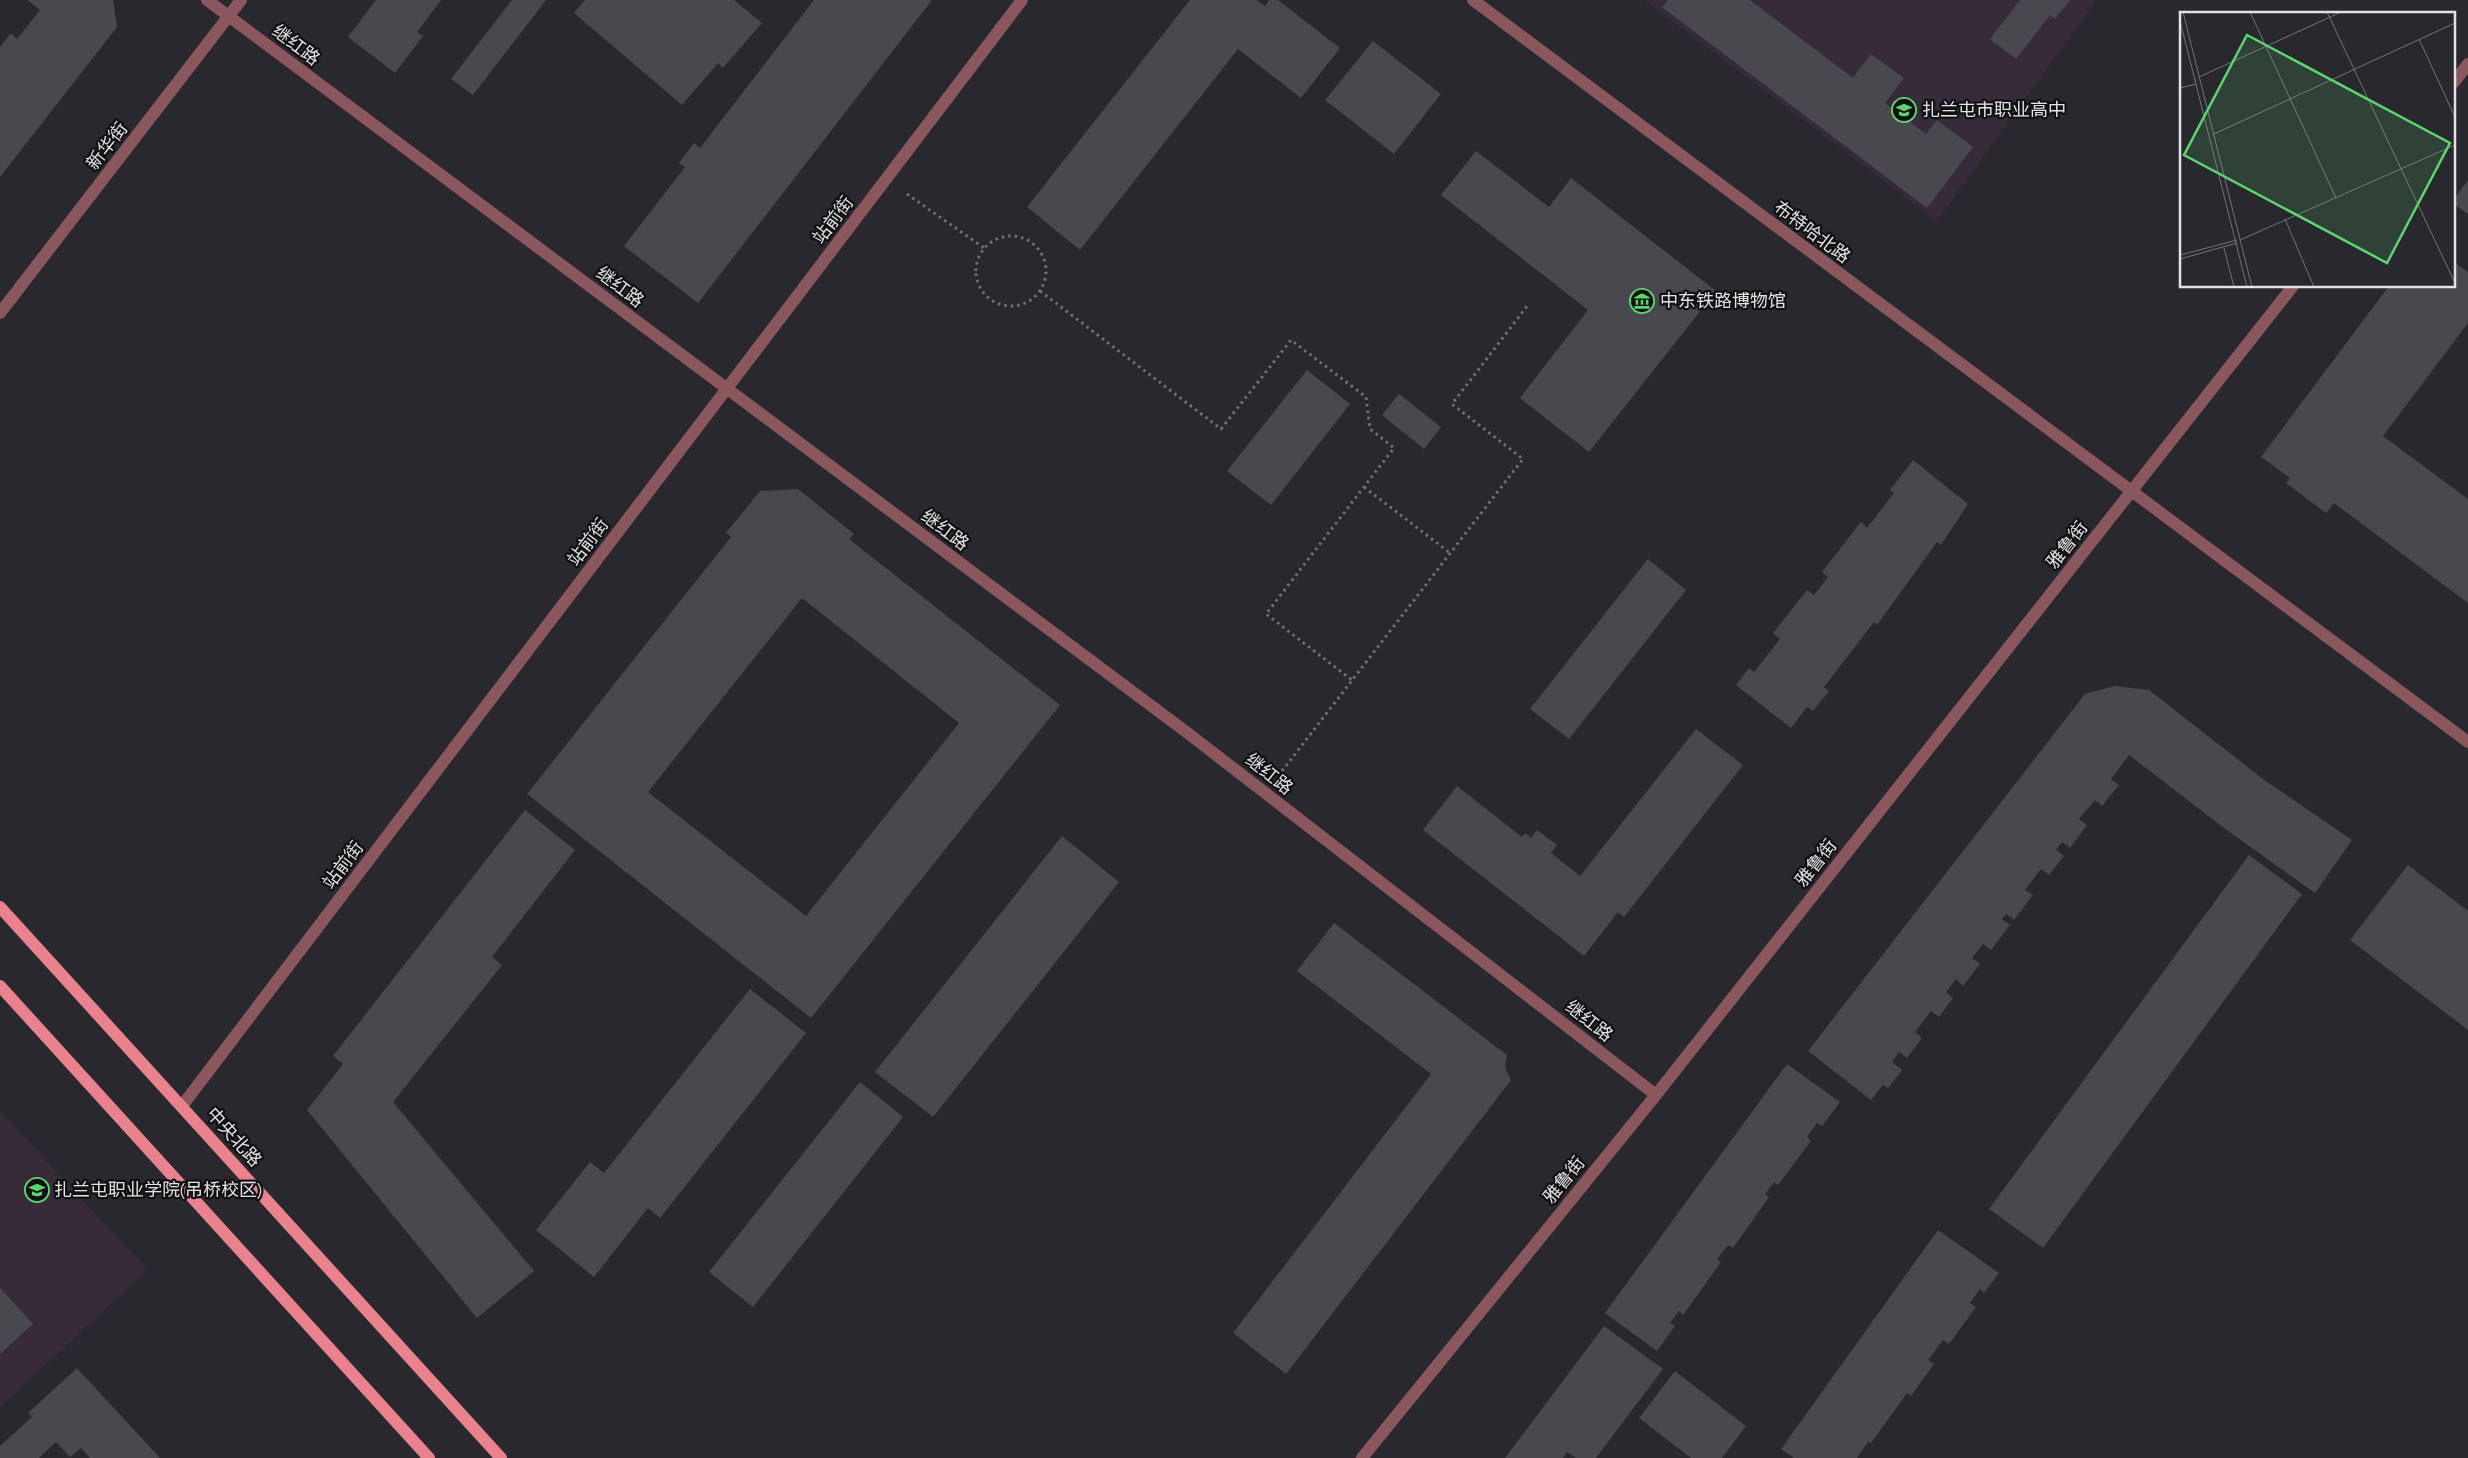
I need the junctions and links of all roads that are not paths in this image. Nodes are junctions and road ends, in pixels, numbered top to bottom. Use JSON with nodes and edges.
{"nodes":[{"id":1,"x":207,"y":0,"type":"edge"},
{"id":2,"x":241,"y":0,"type":"edge"},
{"id":3,"x":1022,"y":0,"type":"edge"},
{"id":4,"x":1473,"y":0,"type":"edge"},
{"id":5,"x":228,"y":16,"type":"junction"},
{"id":6,"x":2468,"y":64,"type":"edge"},
{"id":7,"x":2456,"y":79,"type":"edge"},
{"id":8,"x":2291,"y":288,"type":"edge"},
{"id":9,"x":0,"y":314,"type":"edge"},
{"id":10,"x":727,"y":388,"type":"junction"},
{"id":11,"x":2132,"y":491,"type":"junction"},
{"id":12,"x":2468,"y":742,"type":"edge"},
{"id":13,"x":0,"y":907,"type":"edge"},
{"id":14,"x":0,"y":986,"type":"edge"},
{"id":15,"x":1656,"y":1095,"type":"junction"},
{"id":16,"x":182,"y":1106,"type":"junction"},
{"id":17,"x":430,"y":1458,"type":"edge"},
{"id":18,"x":501,"y":1458,"type":"edge"},
{"id":19,"x":1362,"y":1458,"type":"edge"}],
"edges":[{"from":1,"to":5,"type":"street","name":"继红路"},
{"from":2,"to":5,"type":"street","name":"新华街"},
{"from":3,"to":10,"type":"street","name":"站前街"},
{"from":4,"to":11,"type":"street","name":"布特哈北路"},
{"from":5,"to":9,"type":"street","name":"新华街"},
{"from":5,"to":10,"type":"street","name":"继红路"},
{"from":6,"to":7,"type":"street"},
{"from":8,"to":11,"type":"street","name":"雅鲁街"},
{"from":10,"to":15,"type":"street","name":"继红路"},
{"from":10,"to":16,"type":"street","name":"站前街"},
{"from":11,"to":12,"type":"street","name":"布特哈北路"},
{"from":11,"to":15,"type":"street","name":"雅鲁街"},
{"from":13,"to":16,"type":"main road","name":"中央北路"},
{"from":14,"to":17,"type":"main road"},
{"from":15,"to":19,"type":"street","name":"雅鲁街"},
{"from":16,"to":18,"type":"main road","name":"中央北路"}]}
